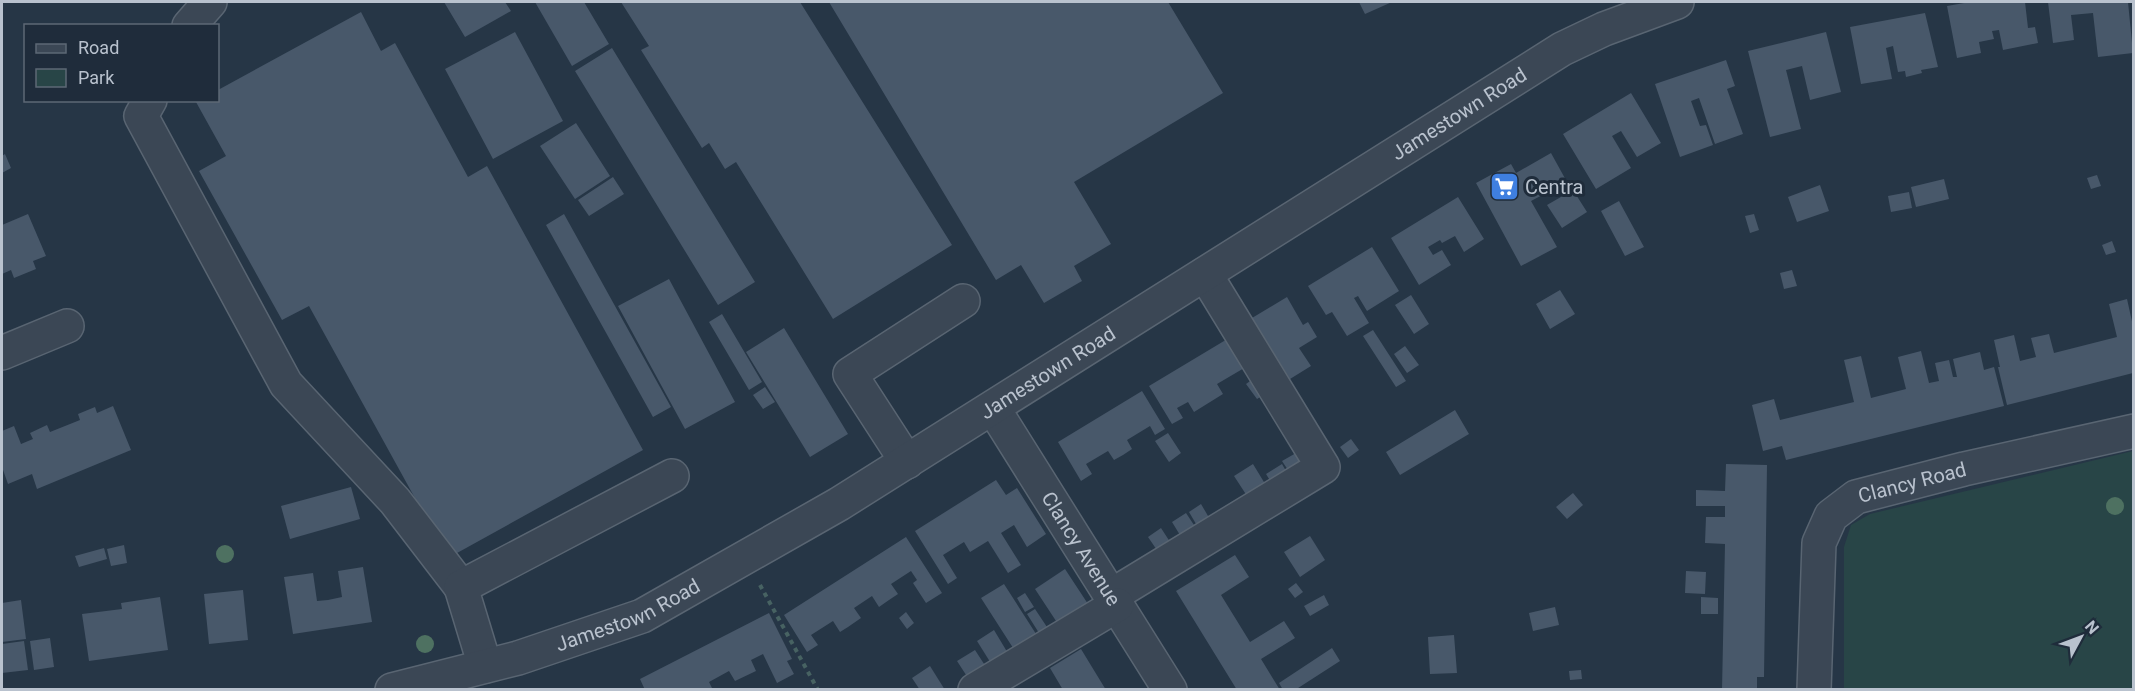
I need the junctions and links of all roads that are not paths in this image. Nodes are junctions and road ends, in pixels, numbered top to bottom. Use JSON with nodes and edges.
{"nodes":[{"id":1,"x":210,"y":2,"type":"edge"},
{"id":2,"x":1677,"y":2,"type":"edge"},
{"id":3,"x":191,"y":24,"type":"edge"},
{"id":4,"x":149,"y":102,"type":"edge"},
{"id":5,"x":1205,"y":274,"type":"junction"},
{"id":6,"x":963,"y":302,"type":"dead end"},
{"id":7,"x":67,"y":326,"type":"dead end"},
{"id":8,"x":2,"y":353,"type":"edge"},
{"id":9,"x":993,"y":408,"type":"junction"},
{"id":10,"x":2133,"y":431,"type":"edge"},
{"id":11,"x":906,"y":462,"type":"junction"},
{"id":12,"x":672,"y":476,"type":"dead end"},
{"id":13,"x":461,"y":587,"type":"junction"},
{"id":14,"x":1114,"y":600,"type":"junction"},
{"id":15,"x":485,"y":666,"type":"junction"},
{"id":16,"x":392,"y":690,"type":"edge"},
{"id":17,"x":975,"y":690,"type":"edge"},
{"id":18,"x":1170,"y":690,"type":"edge"},
{"id":19,"x":1814,"y":690,"type":"edge"}],
"edges":[{"from":1,"to":3,"type":"street"},
{"from":2,"to":5,"type":"street","name":"Jamestown Road"},
{"from":4,"to":13,"type":"street"},
{"from":5,"to":9,"type":"street","name":"Jamestown Road"},
{"from":5,"to":14,"type":"street"},
{"from":6,"to":11,"type":"street"},
{"from":7,"to":8,"type":"street"},
{"from":9,"to":11,"type":"street","name":"Jamestown Road"},
{"from":9,"to":14,"type":"street","name":"Clancy Avenue"},
{"from":10,"to":19,"type":"street","name":"Clancy Road"},
{"from":11,"to":15,"type":"street","name":"Jamestown Road"},
{"from":12,"to":13,"type":"street"},
{"from":13,"to":15,"type":"street"},
{"from":14,"to":17,"type":"street"},
{"from":14,"to":18,"type":"street","name":"Clancy Avenue"},
{"from":15,"to":16,"type":"street","name":"Jamestown Road"}]}
